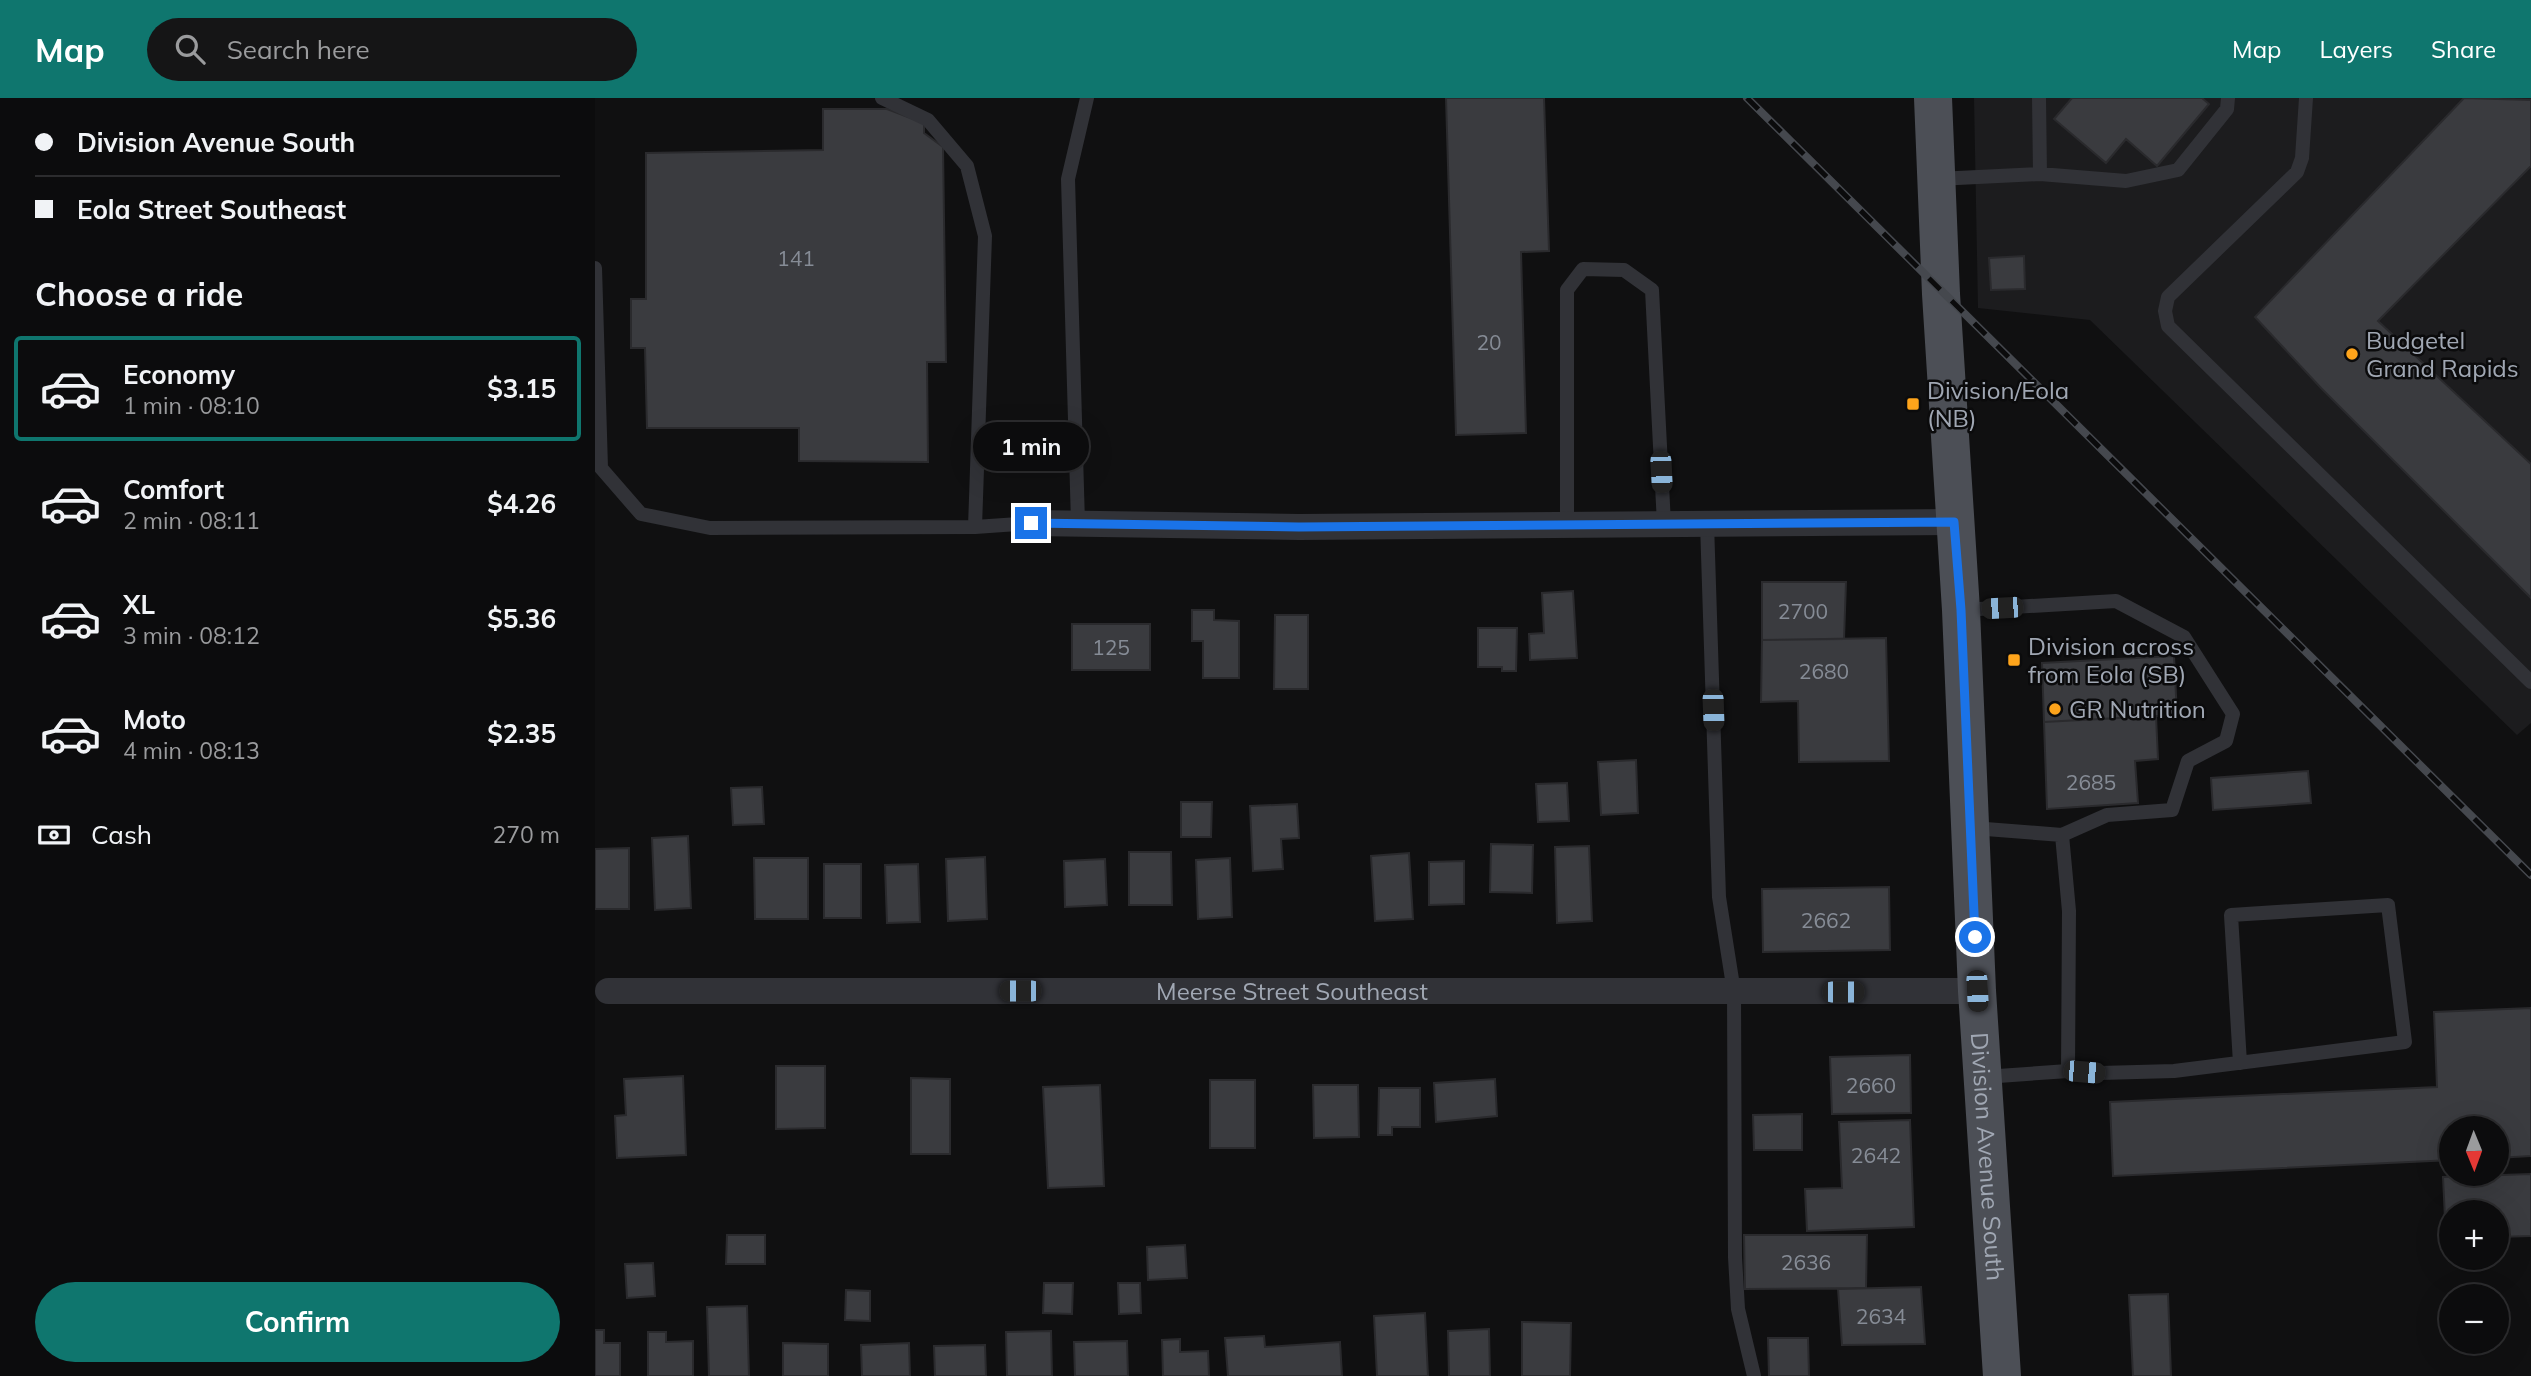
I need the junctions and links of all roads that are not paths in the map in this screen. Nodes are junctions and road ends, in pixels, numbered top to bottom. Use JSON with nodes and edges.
{"nodes":[{"id":1,"x":882,"y":98,"type":"edge"},
{"id":2,"x":1087,"y":98,"type":"edge"},
{"id":3,"x":1933,"y":98,"type":"edge"},
{"id":4,"x":2039,"y":98,"type":"edge"},
{"id":5,"x":2228,"y":98,"type":"edge"},
{"id":6,"x":2307,"y":98,"type":"edge"},
{"id":7,"x":2040,"y":174,"type":"junction"},
{"id":8,"x":1936,"y":179,"type":"junction"},
{"id":9,"x":595,"y":268,"type":"edge"},
{"id":10,"x":1954,"y":522,"type":"junction"},
{"id":11,"x":1031,"y":523,"type":"joint"},
{"id":12,"x":1078,"y":523,"type":"junction"},
{"id":13,"x":1707,"y":523,"type":"junction"},
{"id":14,"x":1567,"y":524,"type":"junction"},
{"id":15,"x":1664,"y":524,"type":"junction"},
{"id":16,"x":975,"y":527,"type":"junction"},
{"id":17,"x":1961,"y":610,"type":"junction"},
{"id":18,"x":2531,"y":682,"type":"edge"},
{"id":19,"x":1971,"y":828,"type":"junction"},
{"id":20,"x":2062,"y":835,"type":"junction"},
{"id":21,"x":608,"y":990,"type":"dead end"},
{"id":22,"x":1977,"y":991,"type":"junction"},
{"id":23,"x":1734,"y":992,"type":"junction"},
{"id":24,"x":2239,"y":1063,"type":"junction"},
{"id":25,"x":2068,"y":1070,"type":"junction"},
{"id":26,"x":1982,"y":1077,"type":"junction"},
{"id":27,"x":1754,"y":1376,"type":"edge"},
{"id":28,"x":2002,"y":1376,"type":"edge"}],
"edges":[{"from":1,"to":16,"type":"lane"},
{"from":2,"to":12,"type":"lane"},
{"from":3,"to":8,"type":"main road","name":"Division Avenue South"},
{"from":4,"to":7,"type":"lane"},
{"from":5,"to":7,"type":"lane"},
{"from":6,"to":18,"type":"lane"},
{"from":7,"to":8,"type":"lane"},
{"from":8,"to":10,"type":"main road","name":"Division Avenue South"},
{"from":9,"to":16,"type":"lane"},
{"from":10,"to":13,"type":"street"},
{"from":10,"to":17,"type":"main road","name":"Division Avenue South"},
{"from":11,"to":12,"type":"street"},
{"from":11,"to":16,"type":"lane"},
{"from":12,"to":14,"type":"street"},
{"from":13,"to":15,"type":"street"},
{"from":13,"to":23,"type":"lane"},
{"from":14,"to":15,"type":"street"},
{"from":14,"to":15,"type":"lane"},
{"from":17,"to":19,"type":"main road","name":"Division Avenue South"},
{"from":17,"to":20,"type":"lane"},
{"from":19,"to":20,"type":"lane"},
{"from":19,"to":22,"type":"main road","name":"Division Avenue South"},
{"from":20,"to":25,"type":"lane"},
{"from":21,"to":23,"type":"street","name":"Meerse Street Southeast"},
{"from":22,"to":23,"type":"street","name":"Meerse Street Southeast"},
{"from":22,"to":26,"type":"main road","name":"Division Avenue South"},
{"from":23,"to":27,"type":"lane"},
{"from":24,"to":24,"type":"lane"},
{"from":24,"to":25,"type":"lane"},
{"from":25,"to":26,"type":"lane"},
{"from":26,"to":28,"type":"main road","name":"Division Avenue South"}]}
